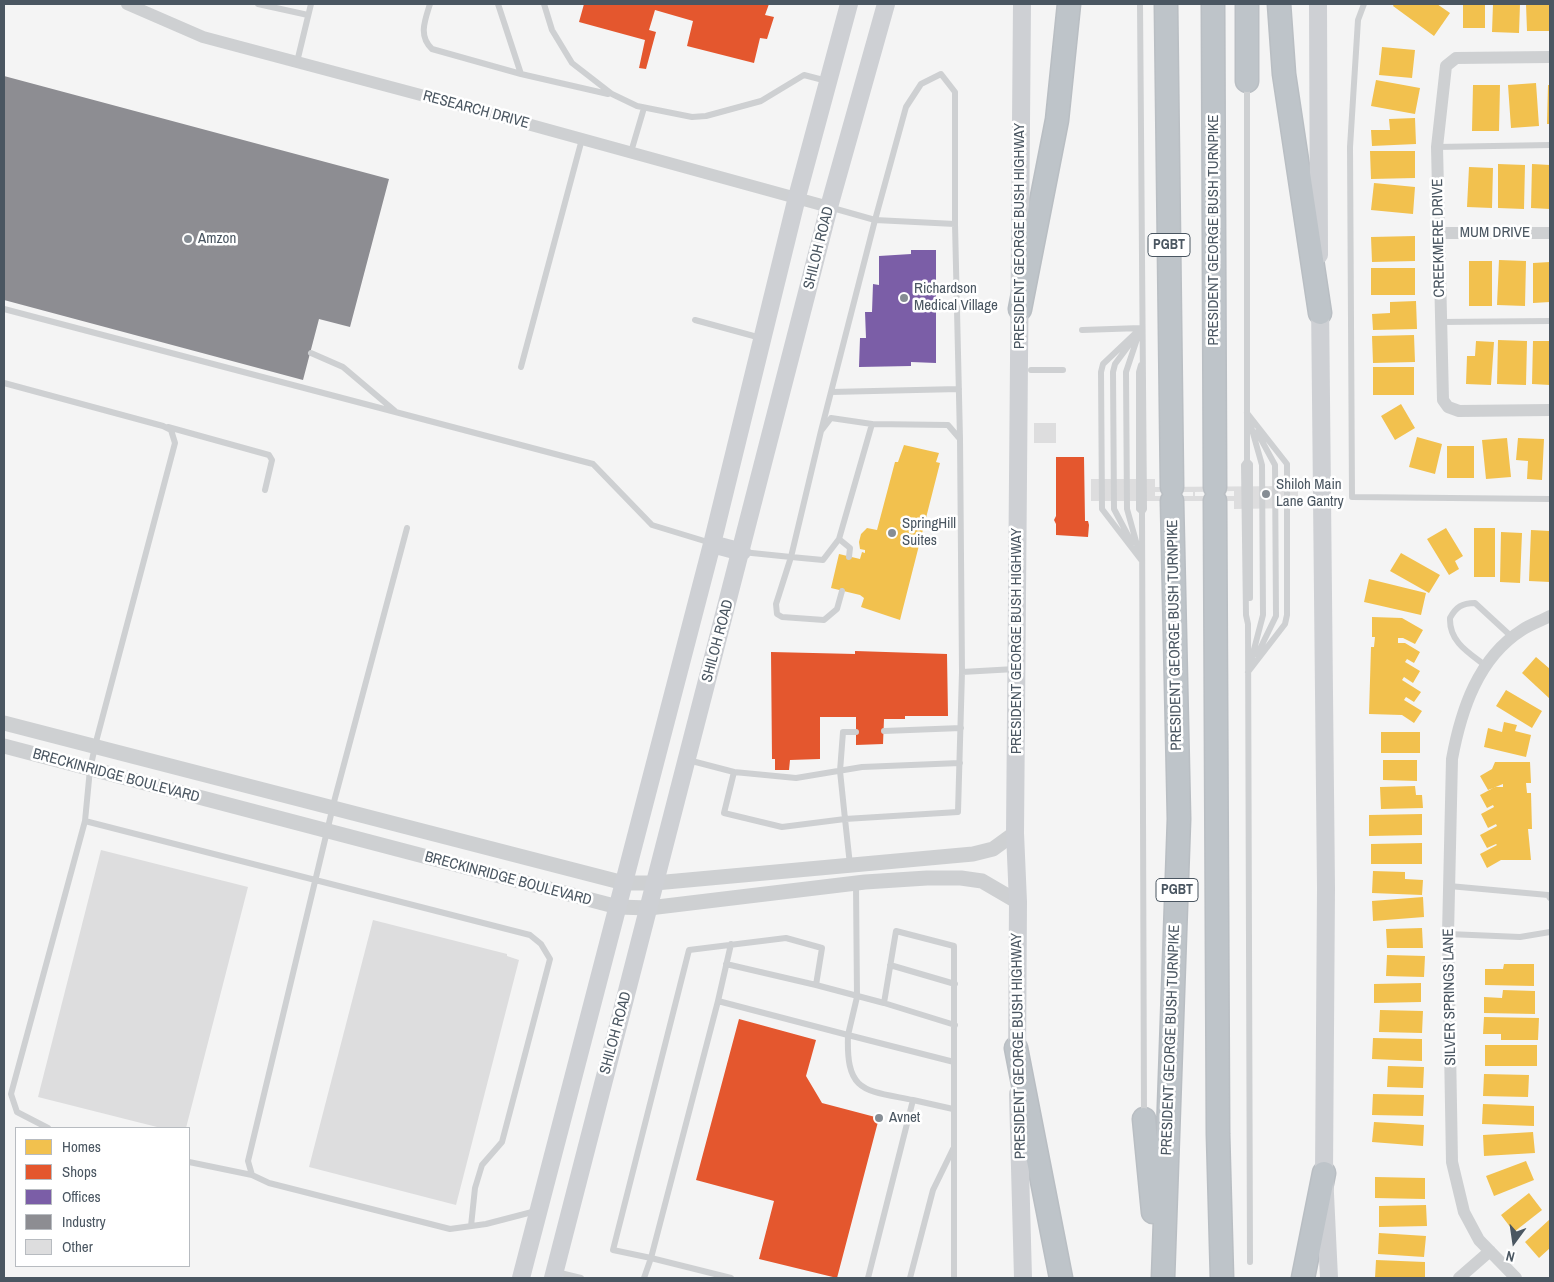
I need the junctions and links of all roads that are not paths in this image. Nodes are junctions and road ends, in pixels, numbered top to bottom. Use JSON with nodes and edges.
{"nodes":[{"id":1,"x":127,"y":4,"type":"edge"},
{"id":2,"x":258,"y":4,"type":"edge"},
{"id":3,"x":311,"y":4,"type":"edge"},
{"id":4,"x":430,"y":4,"type":"edge"},
{"id":5,"x":498,"y":4,"type":"edge"},
{"id":6,"x":544,"y":4,"type":"edge"},
{"id":7,"x":849,"y":4,"type":"edge"},
{"id":8,"x":886,"y":4,"type":"edge"},
{"id":9,"x":1022,"y":4,"type":"edge"},
{"id":10,"x":1070,"y":4,"type":"edge"},
{"id":11,"x":1140,"y":4,"type":"edge"},
{"id":12,"x":1166,"y":4,"type":"edge"},
{"id":13,"x":1213,"y":4,"type":"edge"},
{"id":14,"x":1247,"y":4,"type":"edge"},
{"id":15,"x":1279,"y":4,"type":"edge"},
{"id":16,"x":1318,"y":4,"type":"edge"},
{"id":17,"x":1364,"y":4,"type":"edge"},
{"id":18,"x":308,"y":16,"type":"junction"},
{"id":19,"x":1550,"y":57,"type":"edge"},
{"id":20,"x":297,"y":62,"type":"junction"},
{"id":21,"x":521,"y":74,"type":"junction"},
{"id":22,"x":1247,"y":81,"type":"joint"},
{"id":23,"x":828,"y":82,"type":"junction"},
{"id":24,"x":612,"y":94,"type":"junction"},
{"id":25,"x":644,"y":108,"type":"junction"},
{"id":26,"x":582,"y":139,"type":"junction"},
{"id":27,"x":1550,"y":145,"type":"edge"},
{"id":28,"x":1438,"y":146,"type":"junction"},
{"id":29,"x":631,"y":152,"type":"junction"},
{"id":30,"x":797,"y":198,"type":"junction"},
{"id":31,"x":830,"y":207,"type":"junction"},
{"id":32,"x":875,"y":220,"type":"junction"},
{"id":33,"x":956,"y":224,"type":"junction"},
{"id":34,"x":1550,"y":233,"type":"edge"},
{"id":35,"x":1440,"y":234,"type":"junction"},
{"id":36,"x":4,"y":309,"type":"edge"},
{"id":37,"x":1020,"y":309,"type":"junction"},
{"id":38,"x":1320,"y":314,"type":"junction"},
{"id":39,"x":695,"y":320,"type":"dead end"},
{"id":40,"x":1550,"y":321,"type":"edge"},
{"id":41,"x":1440,"y":322,"type":"junction"},
{"id":42,"x":1141,"y":328,"type":"junction"},
{"id":43,"x":1082,"y":330,"type":"dead end"},
{"id":44,"x":762,"y":338,"type":"junction"},
{"id":45,"x":311,"y":352,"type":"dead end"},
{"id":46,"x":521,"y":367,"type":"dead end"},
{"id":47,"x":1031,"y":370,"type":"dead end"},
{"id":48,"x":1063,"y":370,"type":"dead end"},
{"id":49,"x":4,"y":383,"type":"edge"},
{"id":50,"x":959,"y":389,"type":"junction"},
{"id":51,"x":831,"y":392,"type":"junction"},
{"id":52,"x":1550,"y":410,"type":"edge"},
{"id":53,"x":397,"y":412,"type":"junction"},
{"id":54,"x":1247,"y":413,"type":"junction"},
{"id":55,"x":872,"y":424,"type":"junction"},
{"id":56,"x":164,"y":426,"type":"junction"},
{"id":57,"x":821,"y":431,"type":"junction"},
{"id":58,"x":960,"y":439,"type":"junction"},
{"id":59,"x":265,"y":490,"type":"dead end"},
{"id":60,"x":1550,"y":499,"type":"edge"},
{"id":61,"x":407,"y":528,"type":"dead end"},
{"id":62,"x":840,"y":539,"type":"junction"},
{"id":63,"x":712,"y":544,"type":"junction"},
{"id":64,"x":742,"y":552,"type":"junction"},
{"id":65,"x":791,"y":557,"type":"junction"},
{"id":66,"x":850,"y":557,"type":"dead end"},
{"id":67,"x":1142,"y":561,"type":"junction"},
{"id":68,"x":842,"y":590,"type":"dead end"},
{"id":69,"x":1550,"y":616,"type":"edge"},
{"id":70,"x":1513,"y":638,"type":"junction"},
{"id":71,"x":1486,"y":666,"type":"junction"},
{"id":72,"x":1016,"y":669,"type":"junction"},
{"id":73,"x":962,"y":672,"type":"junction"},
{"id":74,"x":1248,"y":672,"type":"junction"},
{"id":75,"x":4,"y":722,"type":"edge"},
{"id":76,"x":961,"y":728,"type":"junction"},
{"id":77,"x":884,"y":731,"type":"dead end"},
{"id":78,"x":856,"y":732,"type":"dead end"},
{"id":79,"x":4,"y":746,"type":"edge"},
{"id":80,"x":95,"y":746,"type":"junction"},
{"id":81,"x":687,"y":760,"type":"junction"},
{"id":82,"x":960,"y":763,"type":"junction"},
{"id":83,"x":90,"y":769,"type":"junction"},
{"id":84,"x":840,"y":770,"type":"junction"},
{"id":85,"x":734,"y":772,"type":"junction"},
{"id":86,"x":333,"y":808,"type":"junction"},
{"id":87,"x":845,"y":819,"type":"junction"},
{"id":88,"x":85,"y":821,"type":"junction"},
{"id":89,"x":327,"y":831,"type":"junction"},
{"id":90,"x":1015,"y":833,"type":"junction"},
{"id":91,"x":850,"y":865,"type":"junction"},
{"id":92,"x":316,"y":880,"type":"junction"},
{"id":93,"x":624,"y":882,"type":"junction"},
{"id":94,"x":655,"y":882,"type":"junction"},
{"id":95,"x":856,"y":884,"type":"junction"},
{"id":96,"x":1449,"y":886,"type":"junction"},
{"id":97,"x":1550,"y":898,"type":"edge"},
{"id":98,"x":1018,"y":902,"type":"junction"},
{"id":99,"x":618,"y":908,"type":"junction"},
{"id":100,"x":649,"y":908,"type":"junction"},
{"id":101,"x":1550,"y":932,"type":"edge"},
{"id":102,"x":1448,"y":934,"type":"junction"},
{"id":103,"x":731,"y":944,"type":"junction"},
{"id":104,"x":726,"y":964,"type":"junction"},
{"id":105,"x":890,"y":965,"type":"junction"},
{"id":106,"x":955,"y":984,"type":"junction"},
{"id":107,"x":816,"y":985,"type":"junction"},
{"id":108,"x":857,"y":997,"type":"junction"},
{"id":109,"x":718,"y":1001,"type":"junction"},
{"id":110,"x":884,"y":1003,"type":"junction"},
{"id":111,"x":955,"y":1025,"type":"junction"},
{"id":112,"x":848,"y":1035,"type":"junction"},
{"id":113,"x":1016,"y":1048,"type":"junction"},
{"id":114,"x":954,"y":1062,"type":"junction"},
{"id":115,"x":913,"y":1100,"type":"junction"},
{"id":116,"x":953,"y":1109,"type":"junction"},
{"id":117,"x":1144,"y":1119,"type":"joint"},
{"id":118,"x":46,"y":1127,"type":"edge"},
{"id":119,"x":953,"y":1148,"type":"junction"},
{"id":120,"x":190,"y":1162,"type":"edge"},
{"id":121,"x":1324,"y":1173,"type":"junction"},
{"id":122,"x":252,"y":1175,"type":"junction"},
{"id":123,"x":539,"y":1210,"type":"junction"},
{"id":124,"x":471,"y":1226,"type":"junction"},
{"id":125,"x":1490,"y":1251,"type":"junction"},
{"id":126,"x":651,"y":1258,"type":"junction"},
{"id":127,"x":1250,"y":1262,"type":"dead end"},
{"id":128,"x":554,"y":1275,"type":"edge"},
{"id":129,"x":521,"y":1278,"type":"edge"},
{"id":130,"x":581,"y":1278,"type":"edge"},
{"id":131,"x":644,"y":1278,"type":"edge"},
{"id":132,"x":731,"y":1278,"type":"edge"},
{"id":133,"x":868,"y":1278,"type":"edge"},
{"id":134,"x":910,"y":1278,"type":"edge"},
{"id":135,"x":954,"y":1278,"type":"edge"},
{"id":136,"x":1023,"y":1278,"type":"edge"},
{"id":137,"x":1061,"y":1278,"type":"edge"},
{"id":138,"x":1161,"y":1278,"type":"edge"},
{"id":139,"x":1222,"y":1278,"type":"edge"},
{"id":140,"x":1303,"y":1278,"type":"edge"},
{"id":141,"x":1329,"y":1278,"type":"edge"},
{"id":142,"x":1459,"y":1278,"type":"edge"},
{"id":143,"x":1516,"y":1278,"type":"edge"}],
"edges":[{"from":1,"to":20,"type":"street","name":"RESEARCH DRIVE"},
{"from":2,"to":18,"type":"lane"},
{"from":3,"to":18,"type":"lane"},
{"from":4,"to":21,"type":"lane"},
{"from":5,"to":21,"type":"lane"},
{"from":6,"to":24,"type":"lane"},
{"from":7,"to":23,"type":"main road","name":"SHILOH ROAD"},
{"from":8,"to":31,"type":"main road","name":"SHILOH ROAD"},
{"from":9,"to":37,"type":"main road","name":"PRESIDENT GEORGE BUSH HIGHWAY"},
{"from":10,"to":37,"type":"highway"},
{"from":11,"to":42,"type":"lane"},
{"from":12,"to":138,"type":"highway","name":"PRESIDENT GEORGE BUSH TURNPIKE","number":"PGBT"},
{"from":13,"to":139,"type":"highway","name":"PRESIDENT GEORGE BUSH TURNPIKE","number":"PGBT"},
{"from":14,"to":22,"type":"highway"},
{"from":15,"to":38,"type":"highway"},
{"from":16,"to":38,"type":"main road"},
{"from":17,"to":60,"type":"lane"},
{"from":18,"to":20,"type":"lane"},
{"from":19,"to":28,"type":"street","name":"CREEKMERE DRIVE"},
{"from":20,"to":26,"type":"street","name":"RESEARCH DRIVE"},
{"from":21,"to":24,"type":"lane"},
{"from":22,"to":54,"type":"lane"},
{"from":23,"to":25,"type":"lane"},
{"from":23,"to":30,"type":"main road","name":"SHILOH ROAD"},
{"from":24,"to":25,"type":"lane"},
{"from":25,"to":29,"type":"lane"},
{"from":26,"to":29,"type":"street","name":"RESEARCH DRIVE"},
{"from":26,"to":46,"type":"lane"},
{"from":27,"to":28,"type":"lane"},
{"from":28,"to":35,"type":"street","name":"CREEKMERE DRIVE"},
{"from":29,"to":30,"type":"street","name":"RESEARCH DRIVE"},
{"from":30,"to":31,"type":"street","name":"RESEARCH DRIVE"},
{"from":30,"to":44,"type":"main road","name":"SHILOH ROAD"},
{"from":31,"to":32,"type":"lane"},
{"from":31,"to":64,"type":"main road","name":"SHILOH ROAD"},
{"from":32,"to":33,"type":"lane"},
{"from":32,"to":33,"type":"lane"},
{"from":32,"to":51,"type":"lane"},
{"from":33,"to":50,"type":"lane"},
{"from":34,"to":35,"type":"street","name":"MUM DRIVE"},
{"from":35,"to":41,"type":"street","name":"CREEKMERE DRIVE"},
{"from":36,"to":53,"type":"lane"},
{"from":37,"to":72,"type":"main road","name":"PRESIDENT GEORGE BUSH HIGHWAY"},
{"from":38,"to":121,"type":"main road"},
{"from":39,"to":44,"type":"lane"},
{"from":40,"to":41,"type":"lane"},
{"from":41,"to":52,"type":"street","name":"CREEKMERE DRIVE"},
{"from":42,"to":43,"type":"lane"},
{"from":42,"to":67,"type":"lane"},
{"from":42,"to":67,"type":"lane"},
{"from":42,"to":67,"type":"lane"},
{"from":42,"to":67,"type":"lane"},
{"from":44,"to":63,"type":"main road","name":"SHILOH ROAD"},
{"from":45,"to":53,"type":"lane"},
{"from":47,"to":48,"type":"lane"},
{"from":49,"to":56,"type":"lane"},
{"from":50,"to":51,"type":"lane"},
{"from":50,"to":58,"type":"lane"},
{"from":51,"to":57,"type":"lane"},
{"from":53,"to":63,"type":"lane"},
{"from":54,"to":74,"type":"lane"},
{"from":54,"to":74,"type":"lane"},
{"from":54,"to":74,"type":"lane"},
{"from":54,"to":74,"type":"lane"},
{"from":55,"to":57,"type":"lane"},
{"from":55,"to":58,"type":"lane"},
{"from":55,"to":62,"type":"lane"},
{"from":56,"to":59,"type":"lane"},
{"from":56,"to":80,"type":"lane"},
{"from":57,"to":65,"type":"lane"},
{"from":58,"to":73,"type":"lane"},
{"from":61,"to":86,"type":"lane"},
{"from":62,"to":65,"type":"lane"},
{"from":62,"to":66,"type":"lane"},
{"from":63,"to":64,"type":"main road"},
{"from":63,"to":93,"type":"main road","name":"SHILOH ROAD"},
{"from":64,"to":65,"type":"lane"},
{"from":64,"to":81,"type":"main road","name":"SHILOH ROAD"},
{"from":65,"to":68,"type":"lane"},
{"from":67,"to":117,"type":"lane"},
{"from":69,"to":70,"type":"street","name":"SILVER SPRINGS LANE"},
{"from":70,"to":71,"type":"street","name":"SILVER SPRINGS LANE"},
{"from":70,"to":71,"type":"lane"},
{"from":71,"to":96,"type":"street","name":"SILVER SPRINGS LANE"},
{"from":72,"to":73,"type":"lane"},
{"from":72,"to":90,"type":"main road","name":"PRESIDENT GEORGE BUSH HIGHWAY"},
{"from":73,"to":76,"type":"lane"},
{"from":74,"to":127,"type":"lane"},
{"from":75,"to":80,"type":"street","name":"BRECKINRIDGE BOULEVARD"},
{"from":76,"to":77,"type":"lane"},
{"from":76,"to":82,"type":"lane"},
{"from":78,"to":84,"type":"lane"},
{"from":79,"to":83,"type":"street","name":"BRECKINRIDGE BOULEVARD"},
{"from":80,"to":83,"type":"lane"},
{"from":80,"to":86,"type":"street","name":"BRECKINRIDGE BOULEVARD"},
{"from":81,"to":85,"type":"lane"},
{"from":81,"to":94,"type":"main road","name":"SHILOH ROAD"},
{"from":82,"to":84,"type":"lane"},
{"from":82,"to":87,"type":"lane"},
{"from":83,"to":88,"type":"lane"},
{"from":83,"to":89,"type":"street","name":"BRECKINRIDGE BOULEVARD"},
{"from":84,"to":85,"type":"lane"},
{"from":84,"to":87,"type":"lane"},
{"from":85,"to":87,"type":"lane"},
{"from":86,"to":89,"type":"lane"},
{"from":86,"to":93,"type":"street","name":"BRECKINRIDGE BOULEVARD"},
{"from":87,"to":91,"type":"lane"},
{"from":88,"to":92,"type":"lane"},
{"from":88,"to":118,"type":"lane"},
{"from":89,"to":92,"type":"lane"},
{"from":89,"to":99,"type":"street","name":"BRECKINRIDGE BOULEVARD"},
{"from":90,"to":91,"type":"street","name":"BRECKINRIDGE BOULEVARD"},
{"from":90,"to":98,"type":"main road","name":"PRESIDENT GEORGE BUSH HIGHWAY"},
{"from":91,"to":94,"type":"street","name":"BRECKINRIDGE BOULEVARD"},
{"from":91,"to":95,"type":"street"},
{"from":92,"to":122,"type":"lane"},
{"from":92,"to":124,"type":"lane"},
{"from":93,"to":94,"type":"street","name":"BRECKINRIDGE BOULEVARD"},
{"from":93,"to":99,"type":"main road","name":"SHILOH ROAD"},
{"from":94,"to":100,"type":"main road","name":"SHILOH ROAD"},
{"from":95,"to":98,"type":"street","name":"BRECKINRIDGE BOULEVARD"},
{"from":95,"to":100,"type":"street","name":"BRECKINRIDGE BOULEVARD"},
{"from":95,"to":108,"type":"lane"},
{"from":96,"to":97,"type":"lane"},
{"from":96,"to":102,"type":"street","name":"SILVER SPRINGS LANE"},
{"from":98,"to":113,"type":"main road","name":"PRESIDENT GEORGE BUSH HIGHWAY"},
{"from":99,"to":100,"type":"street","name":"BRECKINRIDGE BOULEVARD"},
{"from":99,"to":123,"type":"main road","name":"SHILOH ROAD"},
{"from":100,"to":128,"type":"main road","name":"SHILOH ROAD"},
{"from":101,"to":102,"type":"lane"},
{"from":102,"to":125,"type":"street","name":"SILVER SPRINGS LANE"},
{"from":103,"to":104,"type":"lane"},
{"from":103,"to":107,"type":"lane"},
{"from":103,"to":126,"type":"lane"},
{"from":104,"to":107,"type":"lane"},
{"from":104,"to":109,"type":"lane"},
{"from":105,"to":106,"type":"lane"},
{"from":105,"to":106,"type":"lane"},
{"from":105,"to":110,"type":"lane"},
{"from":106,"to":111,"type":"lane"},
{"from":107,"to":108,"type":"lane"},
{"from":108,"to":110,"type":"lane"},
{"from":108,"to":112,"type":"lane"},
{"from":109,"to":112,"type":"lane"},
{"from":109,"to":126,"type":"lane"},
{"from":110,"to":111,"type":"lane"},
{"from":111,"to":114,"type":"lane"},
{"from":112,"to":114,"type":"lane"},
{"from":112,"to":115,"type":"lane"},
{"from":113,"to":136,"type":"main road","name":"PRESIDENT GEORGE BUSH HIGHWAY"},
{"from":113,"to":137,"type":"highway"},
{"from":114,"to":116,"type":"lane"},
{"from":115,"to":116,"type":"lane"},
{"from":115,"to":133,"type":"lane"},
{"from":116,"to":119,"type":"lane"},
{"from":117,"to":138,"type":"highway"},
{"from":119,"to":134,"type":"lane"},
{"from":119,"to":135,"type":"lane"},
{"from":120,"to":122,"type":"lane"},
{"from":121,"to":140,"type":"highway"},
{"from":121,"to":141,"type":"main road"},
{"from":122,"to":124,"type":"lane"},
{"from":123,"to":124,"type":"lane"},
{"from":123,"to":129,"type":"main road","name":"SHILOH ROAD"},
{"from":125,"to":142,"type":"street"},
{"from":125,"to":143,"type":"street","name":"SILVER SPRINGS LANE"},
{"from":126,"to":131,"type":"lane"},
{"from":126,"to":132,"type":"lane"},
{"from":128,"to":130,"type":"lane"}]}
